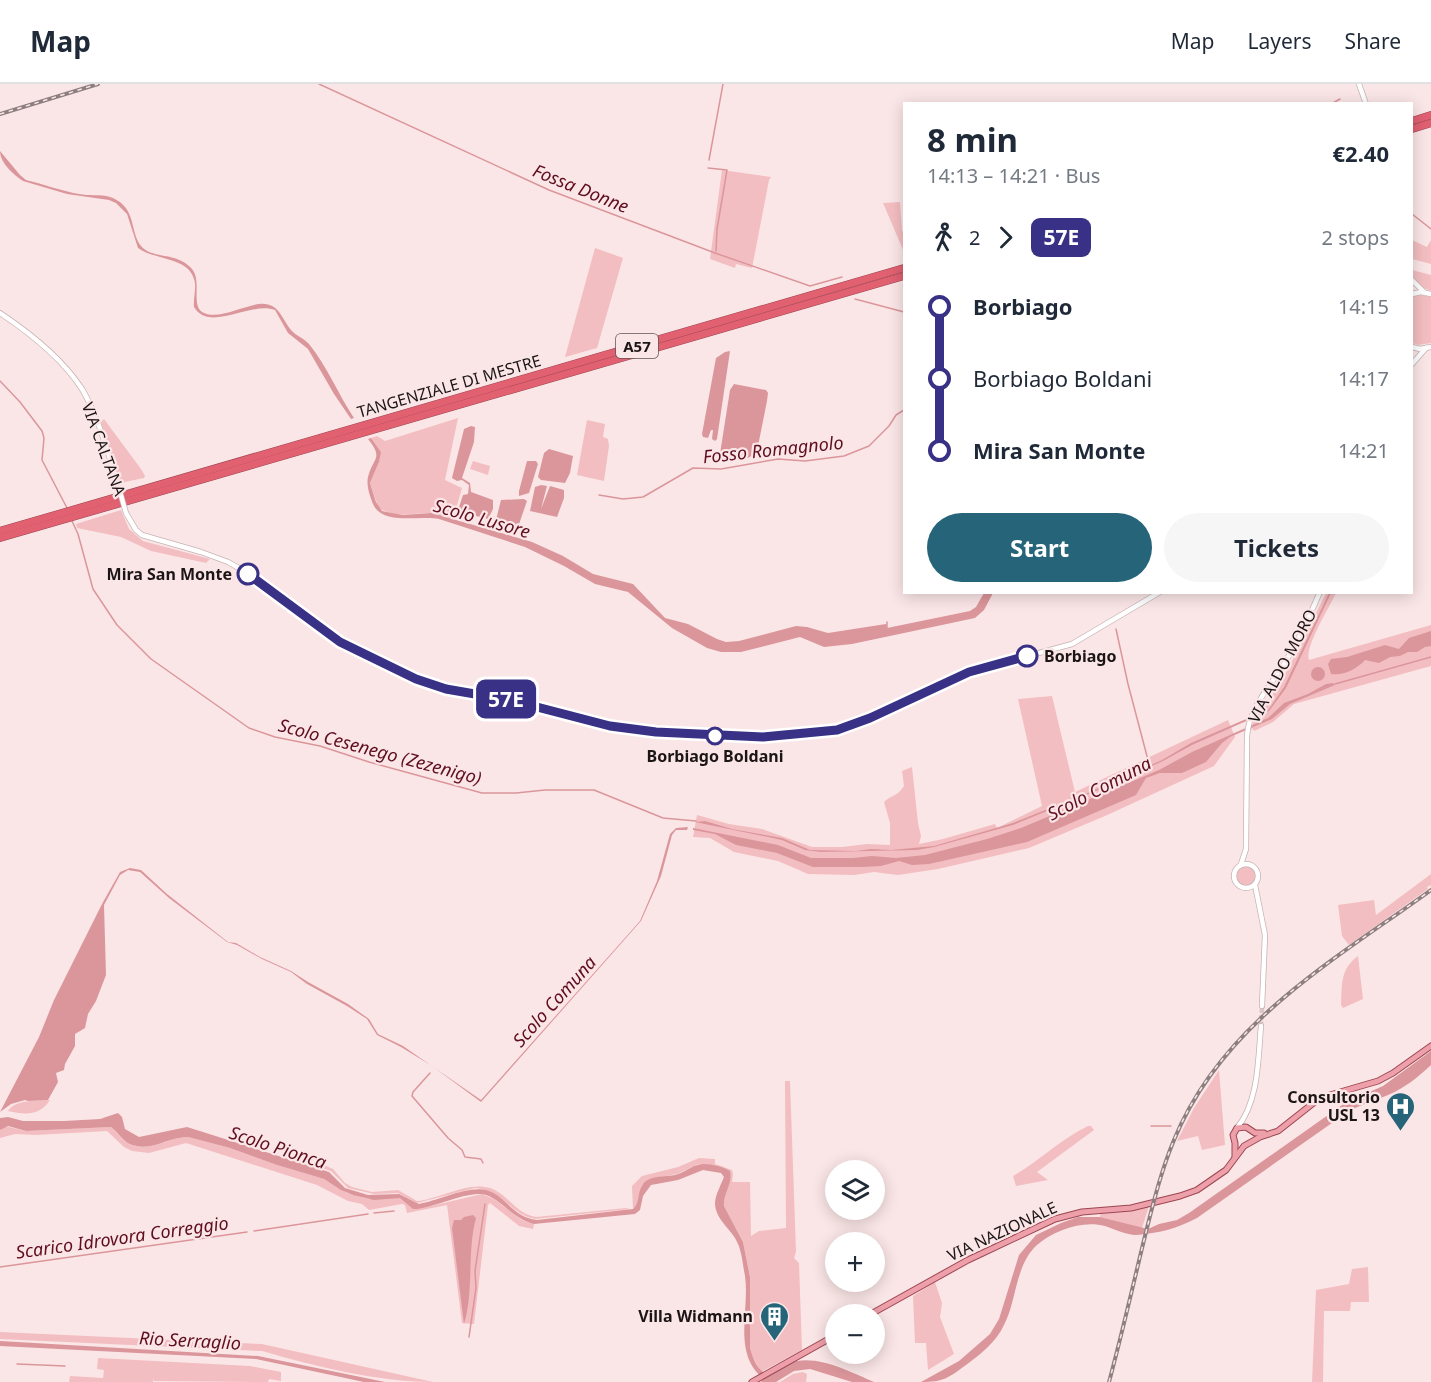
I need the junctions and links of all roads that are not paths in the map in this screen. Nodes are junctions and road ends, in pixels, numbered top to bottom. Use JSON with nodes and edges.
{"nodes":[{"id":1,"x":1359,"y":84,"type":"edge"},
{"id":2,"x":1365,"y":102,"type":"edge"},
{"id":3,"x":1431,"y":115,"type":"edge"},
{"id":4,"x":1413,"y":121,"type":"edge"},
{"id":5,"x":1431,"y":123,"type":"edge"},
{"id":6,"x":1413,"y":129,"type":"edge"},
{"id":7,"x":903,"y":268,"type":"edge"},
{"id":8,"x":903,"y":276,"type":"edge"},
{"id":9,"x":1413,"y":281,"type":"edge"},
{"id":10,"x":1428,"y":293,"type":"edge"},
{"id":11,"x":1413,"y":294,"type":"edge"},
{"id":12,"x":0,"y":313,"type":"edge"},
{"id":13,"x":1413,"y":347,"type":"edge"},
{"id":14,"x":1429,"y":348,"type":"edge"},
{"id":15,"x":1413,"y":363,"type":"edge"},
{"id":16,"x":76,"y":512,"type":"junction"},
{"id":17,"x":64,"y":516,"type":"junction"},
{"id":18,"x":0,"y":531,"type":"edge"},
{"id":19,"x":0,"y":538,"type":"edge"},
{"id":20,"x":1157,"y":594,"type":"edge"},
{"id":21,"x":1319,"y":594,"type":"edge"},
{"id":22,"x":1246,"y":849,"type":"junction"},
{"id":23,"x":1241,"y":864,"type":"junction"},
{"id":24,"x":1252,"y":865,"type":"junction"},
{"id":25,"x":1255,"y":885,"type":"junction"},
{"id":26,"x":1244,"y":888,"type":"junction"},
{"id":27,"x":1257,"y":903,"type":"junction"},
{"id":28,"x":1262,"y":1006,"type":"tunnel mouth"},
{"id":29,"x":1261,"y":1026,"type":"tunnel mouth"},
{"id":30,"x":1431,"y":1046,"type":"edge"},
{"id":31,"x":1248,"y":1110,"type":"junction"},
{"id":32,"x":1288,"y":1124,"type":"junction"},
{"id":33,"x":1237,"y":1128,"type":"junction"},
{"id":34,"x":1250,"y":1130,"type":"junction"},
{"id":35,"x":1252,"y":1141,"type":"junction"},
{"id":36,"x":1236,"y":1143,"type":"junction"},
{"id":37,"x":1244,"y":1146,"type":"junction"},
{"id":38,"x":1235,"y":1158,"type":"junction"},
{"id":39,"x":885,"y":1307,"type":"edge"},
{"id":40,"x":825,"y":1341,"type":"edge"},
{"id":41,"x":752,"y":1382,"type":"edge"}],
"edges":[{"from":1,"to":2,"type":"main road"},
{"from":3,"to":4,"type":"highway"},
{"from":5,"to":6,"type":"highway"},
{"from":7,"to":16,"type":"highway","name":"TANGENZIALE DI MESTRE","number":"A57"},
{"from":8,"to":16,"type":"highway","name":"TANGENZIALE DI MESTRE","number":"A57"},
{"from":9,"to":10,"type":"main road"},
{"from":10,"to":11,"type":"main road"},
{"from":12,"to":20,"type":"main road","name":"VIA CALTANA","bridge":true},
{"from":13,"to":14,"type":"main road"},
{"from":14,"to":15,"type":"main road"},
{"from":16,"to":17,"type":"highway","name":"TANGENZIALE DI MESTRE","number":"A57"},
{"from":17,"to":18,"type":"highway","name":"TANGENZIALE DI MESTRE","number":"A57"},
{"from":17,"to":19,"type":"highway","name":"TANGENZIALE DI MESTRE","number":"A57"},
{"from":21,"to":22,"type":"main road","name":"VIA ALDO MORO"},
{"from":22,"to":23,"type":"main road","name":"VIA ALDO MORO"},
{"from":22,"to":24,"type":"main road","name":"VIA ALDO MORO"},
{"from":23,"to":24,"type":"main road"},
{"from":23,"to":26,"type":"main road"},
{"from":24,"to":25,"type":"main road"},
{"from":25,"to":26,"type":"main road"},
{"from":25,"to":27,"type":"main road"},
{"from":26,"to":27,"type":"main road"},
{"from":27,"to":28,"type":"main road"},
{"from":29,"to":31,"type":"main road"},
{"from":30,"to":32,"type":"main road"},
{"from":31,"to":33,"type":"main road"},
{"from":31,"to":34,"type":"main road"},
{"from":32,"to":34,"type":"main road"},
{"from":32,"to":35,"type":"main road"},
{"from":33,"to":34,"type":"main road"},
{"from":33,"to":36,"type":"main road"},
{"from":34,"to":35,"type":"main road"},
{"from":35,"to":37,"type":"main road"},
{"from":36,"to":37,"type":"main road"},
{"from":36,"to":38,"type":"main road"},
{"from":37,"to":38,"type":"main road","name":"VIA NAZIONALE"},
{"from":38,"to":39,"type":"main road","name":"VIA NAZIONALE"},
{"from":40,"to":41,"type":"main road"}]}
